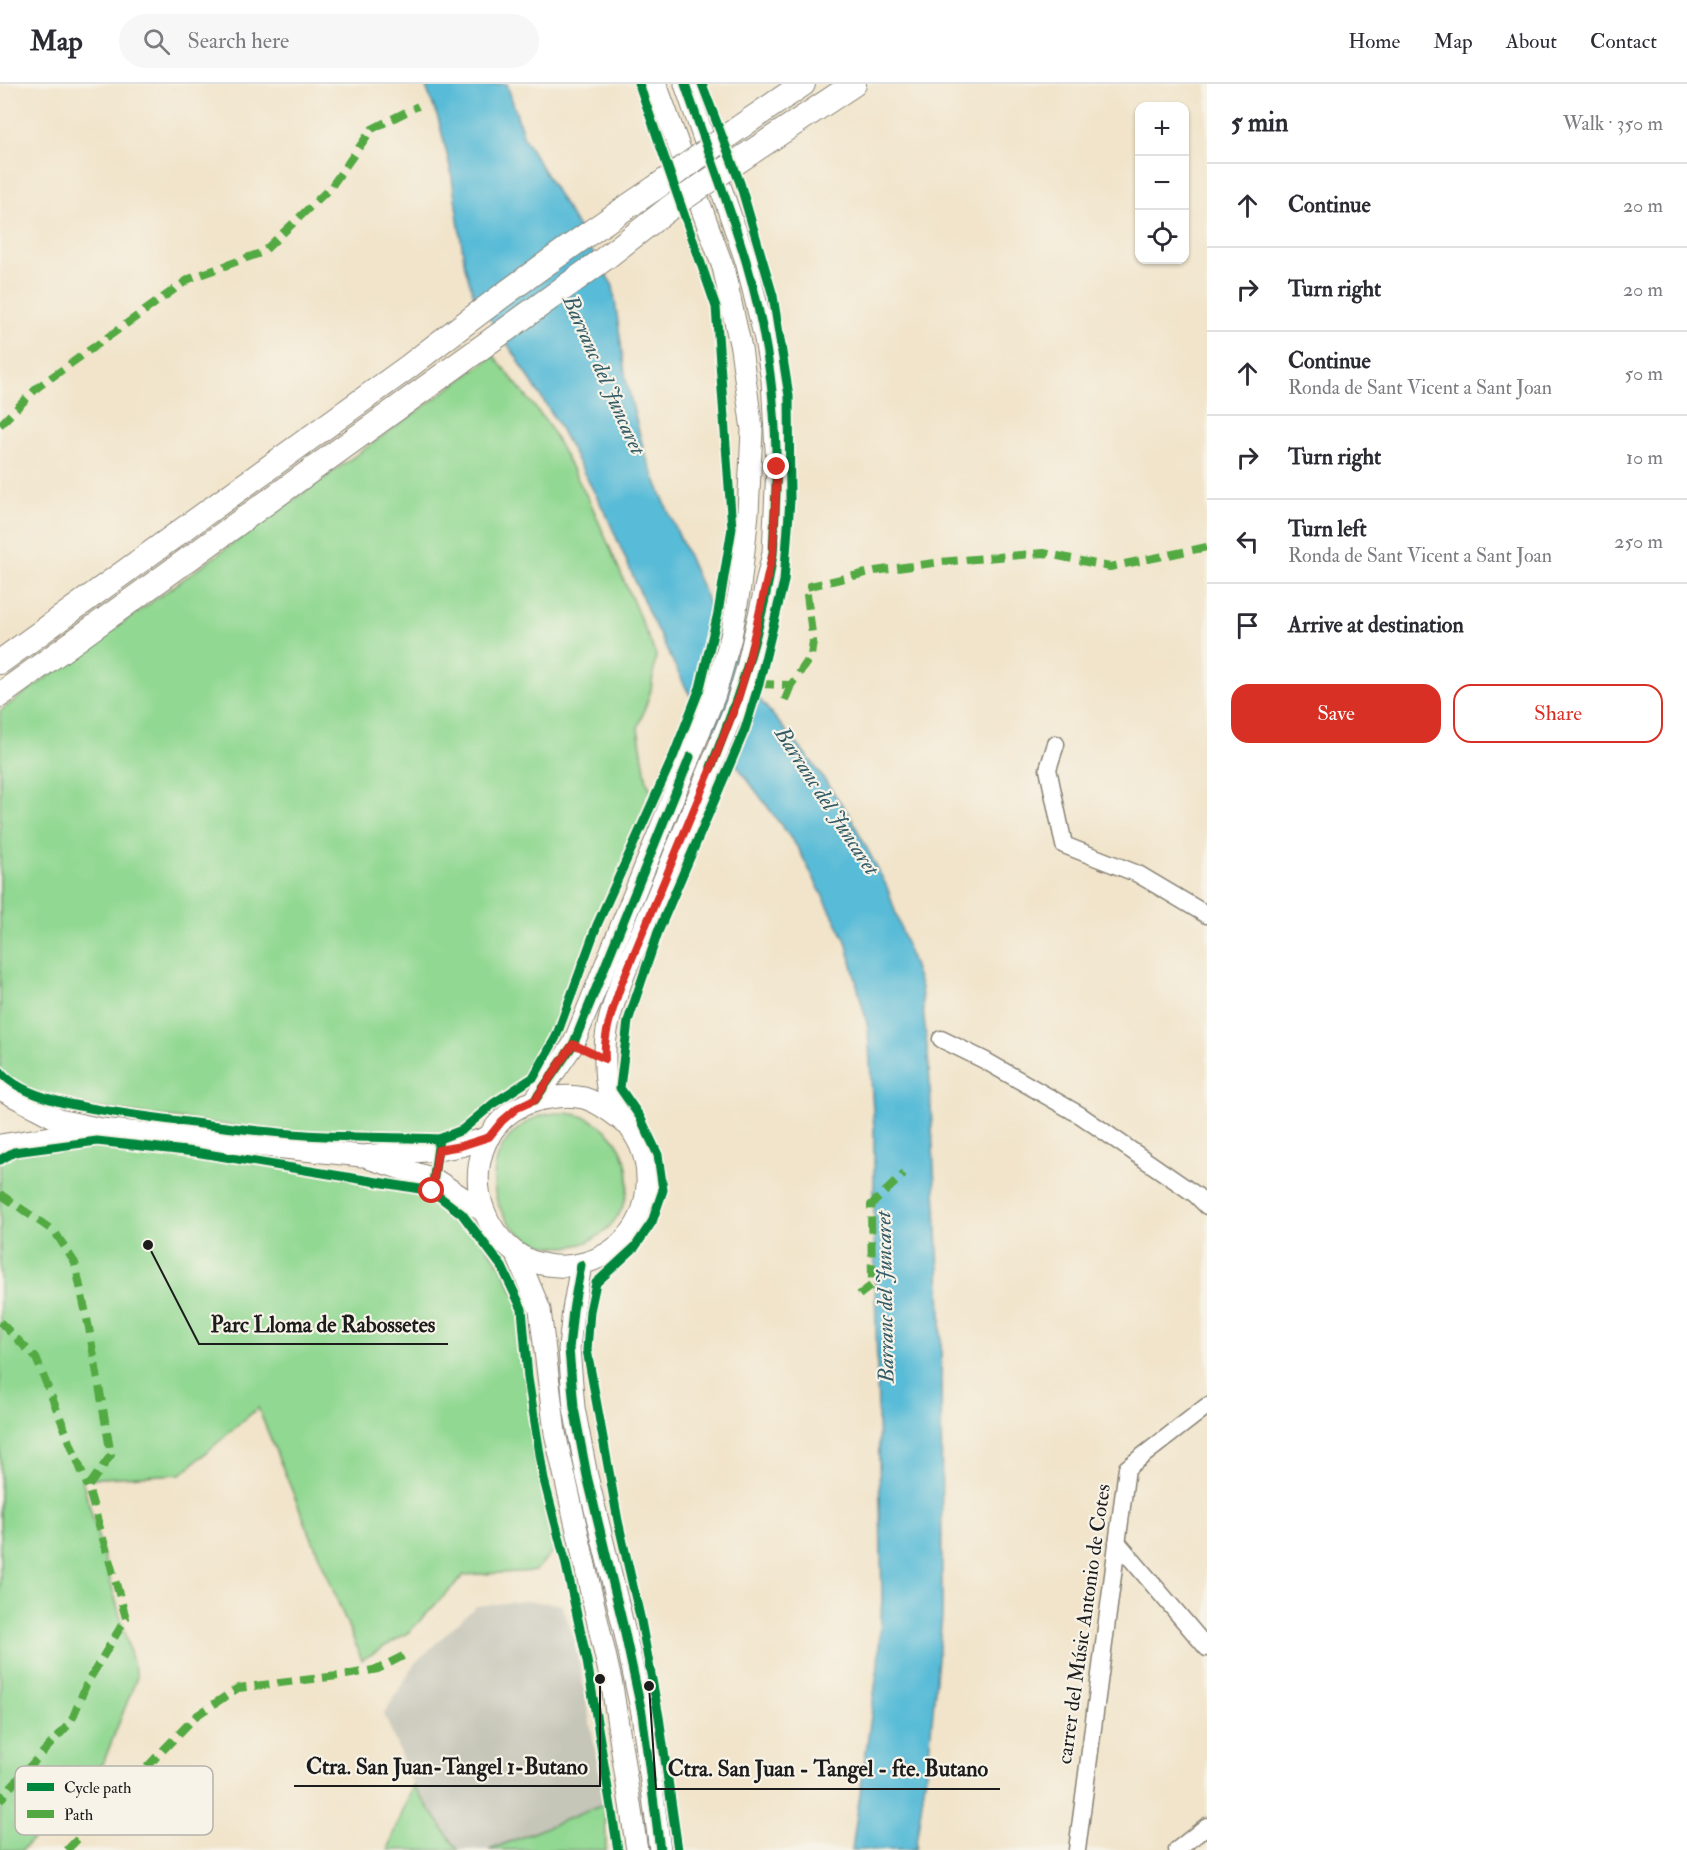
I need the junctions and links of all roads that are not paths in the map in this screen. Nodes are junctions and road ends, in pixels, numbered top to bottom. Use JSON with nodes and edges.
{"nodes":[{"id":1,"x":656,"y":84,"type":"edge"},
{"id":2,"x":685,"y":84,"type":"edge"},
{"id":3,"x":803,"y":84,"type":"edge"},
{"id":4,"x":854,"y":84,"type":"edge"},
{"id":5,"x":0,"y":662,"type":"edge"},
{"id":6,"x":0,"y":696,"type":"edge"},
{"id":7,"x":1056,"y":744,"type":"dead end"},
{"id":8,"x":1207,"y":915,"type":"edge"},
{"id":9,"x":941,"y":1039,"type":"dead end"},
{"id":10,"x":0,"y":1089,"type":"edge"},
{"id":11,"x":535,"y":1100,"type":"junction"},
{"id":12,"x":626,"y":1124,"type":"junction"},
{"id":13,"x":101,"y":1129,"type":"junction"},
{"id":14,"x":489,"y":1137,"type":"junction"},
{"id":15,"x":0,"y":1145,"type":"edge"},
{"id":16,"x":362,"y":1156,"type":"junction"},
{"id":17,"x":1207,"y":1206,"type":"edge"},
{"id":18,"x":483,"y":1211,"type":"junction"},
{"id":19,"x":516,"y":1252,"type":"junction"},
{"id":20,"x":581,"y":1265,"type":"junction"},
{"id":21,"x":1207,"y":1406,"type":"edge"},
{"id":22,"x":1117,"y":1542,"type":"junction"},
{"id":23,"x":1207,"y":1648,"type":"edge"},
{"id":24,"x":1207,"y":1826,"type":"edge"},
{"id":25,"x":637,"y":1850,"type":"edge"},
{"id":26,"x":660,"y":1850,"type":"edge"},
{"id":27,"x":1077,"y":1850,"type":"edge"},
{"id":28,"x":1177,"y":1850,"type":"edge"}],
"edges":[{"from":1,"to":11,"type":"main road"},
{"from":2,"to":12,"type":"main road"},
{"from":3,"to":5,"type":"highway","bridge":true},
{"from":4,"to":6,"type":"highway","bridge":true},
{"from":7,"to":8,"type":"street"},
{"from":9,"to":17,"type":"street"},
{"from":10,"to":13,"type":"main road"},
{"from":11,"to":12,"type":"main road"},
{"from":11,"to":14,"type":"main road"},
{"from":12,"to":20,"type":"main road"},
{"from":13,"to":15,"type":"main road"},
{"from":13,"to":16,"type":"main road"},
{"from":14,"to":16,"type":"main road"},
{"from":14,"to":18,"type":"main road"},
{"from":16,"to":18,"type":"main road"},
{"from":18,"to":19,"type":"main road"},
{"from":19,"to":20,"type":"main road"},
{"from":19,"to":25,"type":"main road"},
{"from":20,"to":26,"type":"main road"},
{"from":21,"to":22,"type":"street","name":"carrer del Músic Antonio de Cotes"},
{"from":22,"to":23,"type":"street"},
{"from":22,"to":27,"type":"street","name":"carrer del Músic Antonio de Cotes"},
{"from":24,"to":28,"type":"street"}]}
